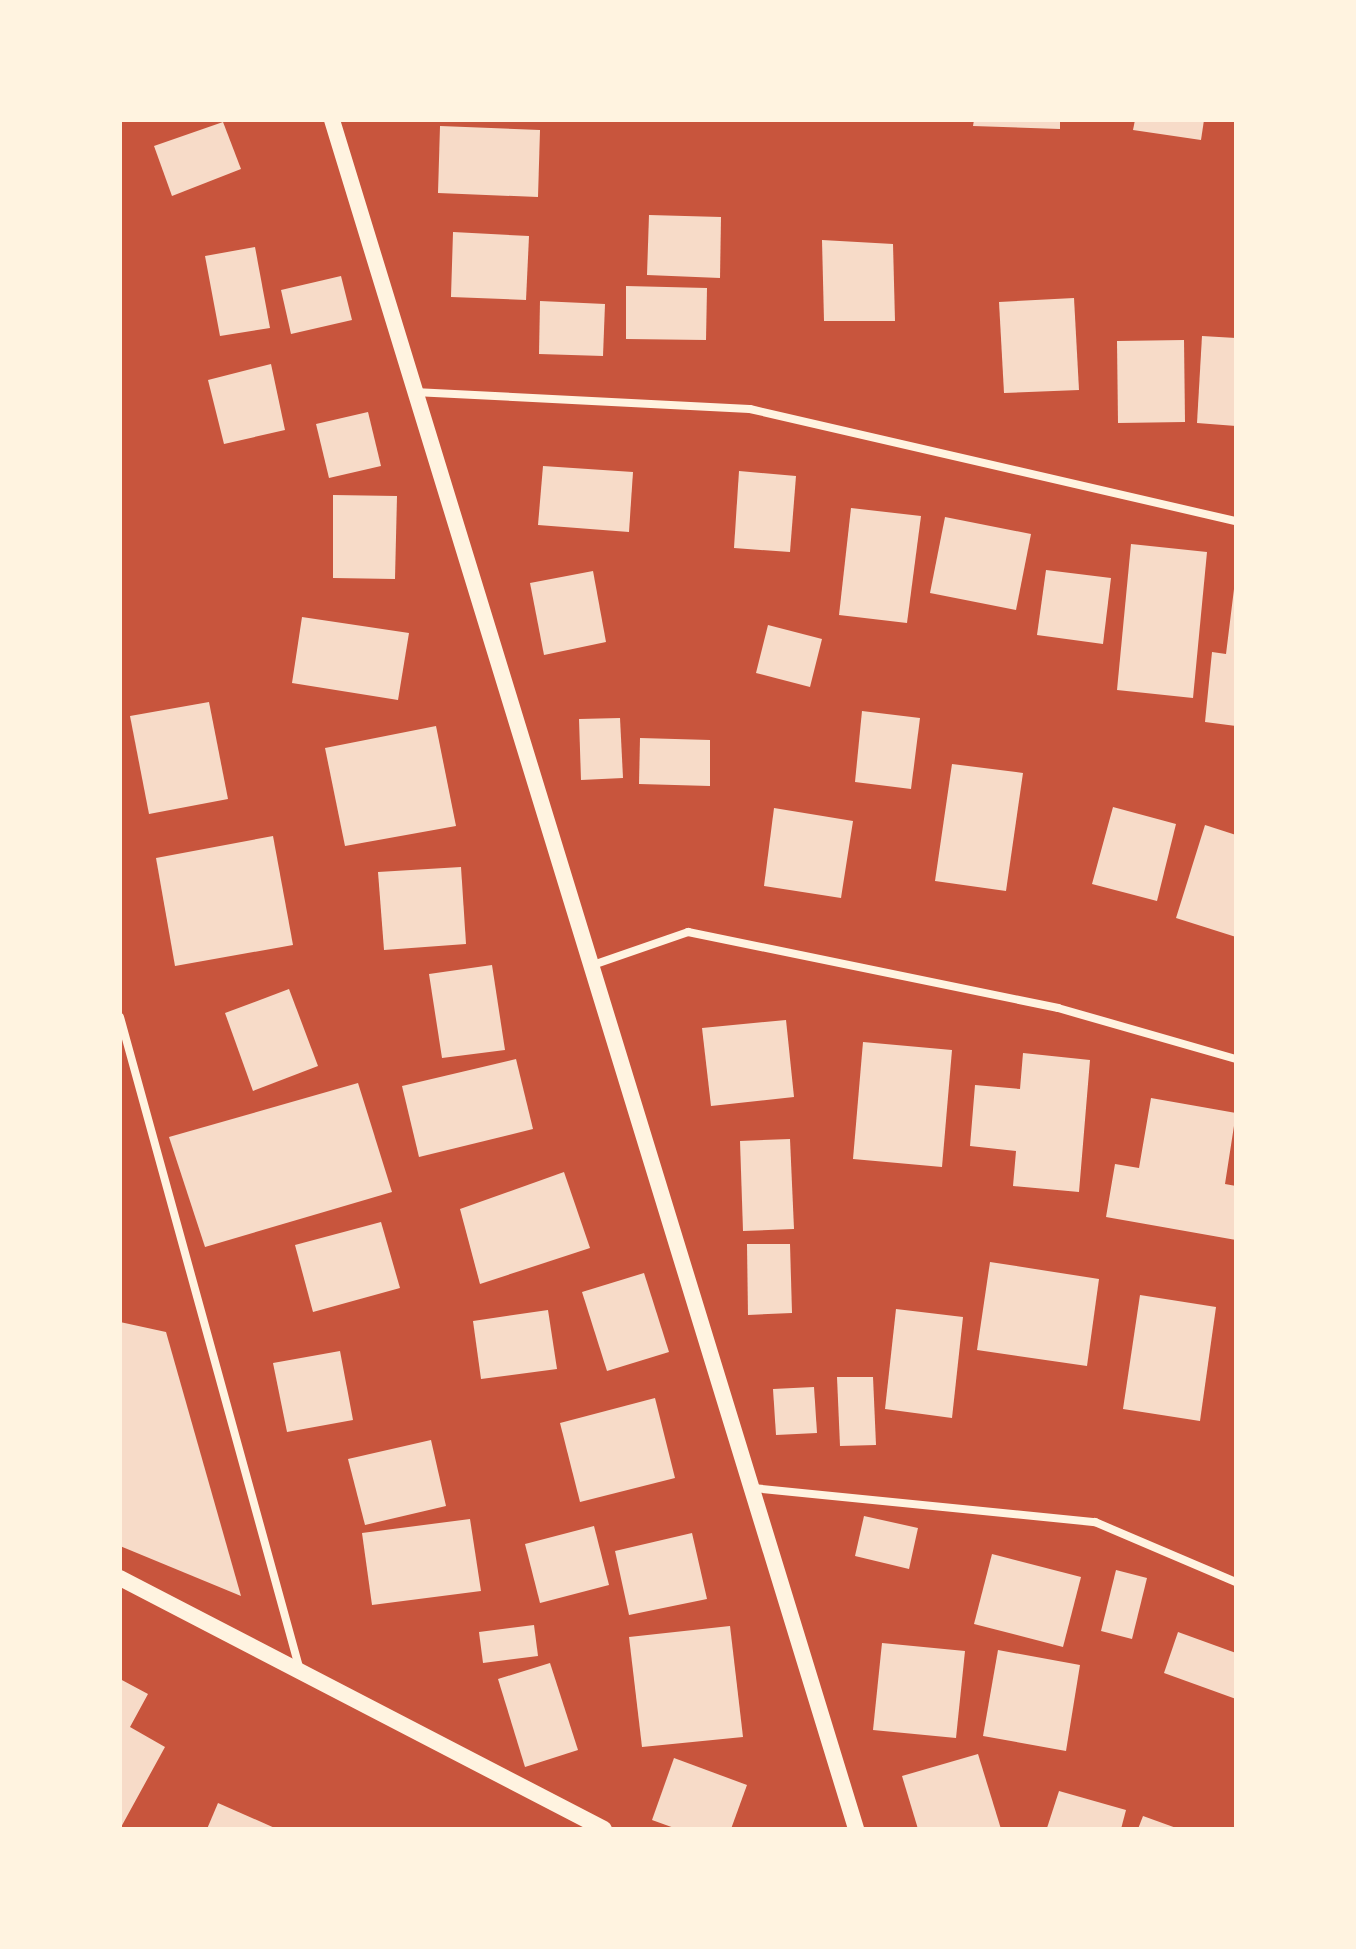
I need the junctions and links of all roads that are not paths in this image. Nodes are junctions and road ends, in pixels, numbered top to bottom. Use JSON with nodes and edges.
{"nodes":[{"id":1,"x":332,"y":120,"type":"edge"},
{"id":2,"x":413,"y":392,"type":"junction"},
{"id":3,"x":1236,"y":521,"type":"edge"},
{"id":4,"x":589,"y":967,"type":"junction"},
{"id":5,"x":120,"y":1017,"type":"edge"},
{"id":6,"x":1236,"y":1059,"type":"edge"},
{"id":7,"x":753,"y":1488,"type":"junction"},
{"id":8,"x":120,"y":1578,"type":"edge"},
{"id":9,"x":1236,"y":1582,"type":"edge"},
{"id":10,"x":299,"y":1667,"type":"junction"},
{"id":11,"x":604,"y":1829,"type":"edge"},
{"id":12,"x":856,"y":1829,"type":"edge"}],
"edges":[{"from":1,"to":2,"type":"main road"},
{"from":2,"to":3,"type":"street"},
{"from":2,"to":4,"type":"main road"},
{"from":4,"to":6,"type":"street"},
{"from":4,"to":7,"type":"main road"},
{"from":5,"to":10,"type":"street"},
{"from":7,"to":9,"type":"street"},
{"from":7,"to":12,"type":"main road"},
{"from":8,"to":10,"type":"main road"},
{"from":10,"to":11,"type":"main road"}]}
